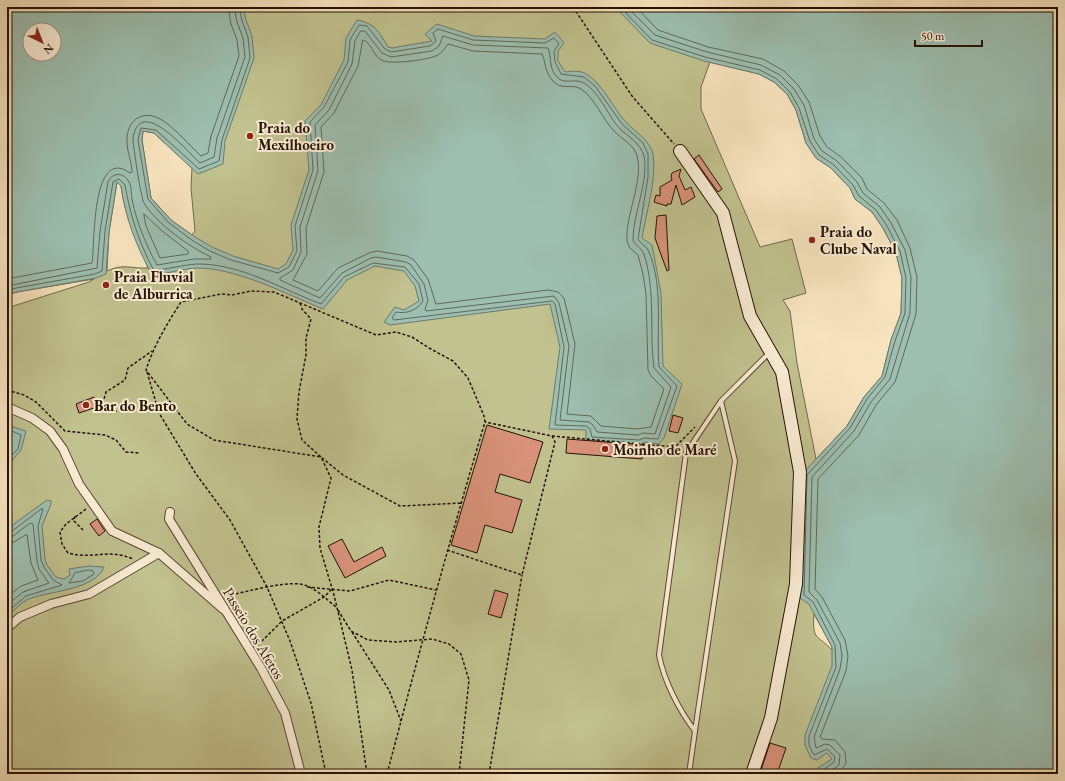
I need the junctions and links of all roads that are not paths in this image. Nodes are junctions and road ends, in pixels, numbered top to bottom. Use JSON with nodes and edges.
{"nodes":[{"id":1,"x":680,"y":151,"type":"road end"},
{"id":2,"x":771,"y":353,"type":"junction"},
{"id":3,"x":721,"y":401,"type":"junction"},
{"id":4,"x":7,"y":407,"type":"edge"},
{"id":5,"x":170,"y":512,"type":"dead end"},
{"id":6,"x":159,"y":554,"type":"junction"},
{"id":7,"x":223,"y":609,"type":"junction"},
{"id":8,"x":7,"y":628,"type":"edge"},
{"id":9,"x":695,"y":731,"type":"junction"},
{"id":10,"x":301,"y":774,"type":"edge"},
{"id":11,"x":689,"y":774,"type":"edge"},
{"id":12,"x":752,"y":774,"type":"edge"}],
"edges":[{"from":1,"to":2,"type":"street"},
{"from":2,"to":3,"type":"lane"},
{"from":2,"to":12,"type":"street"},
{"from":3,"to":9,"type":"lane"},
{"from":3,"to":9,"type":"lane"},
{"from":4,"to":6,"type":"street"},
{"from":5,"to":7,"type":"street","name":"Passeio dos Afetos"},
{"from":6,"to":7,"type":"street"},
{"from":6,"to":8,"type":"street"},
{"from":7,"to":10,"type":"street","name":"Passeio dos Afetos"},
{"from":9,"to":11,"type":"lane"}]}
